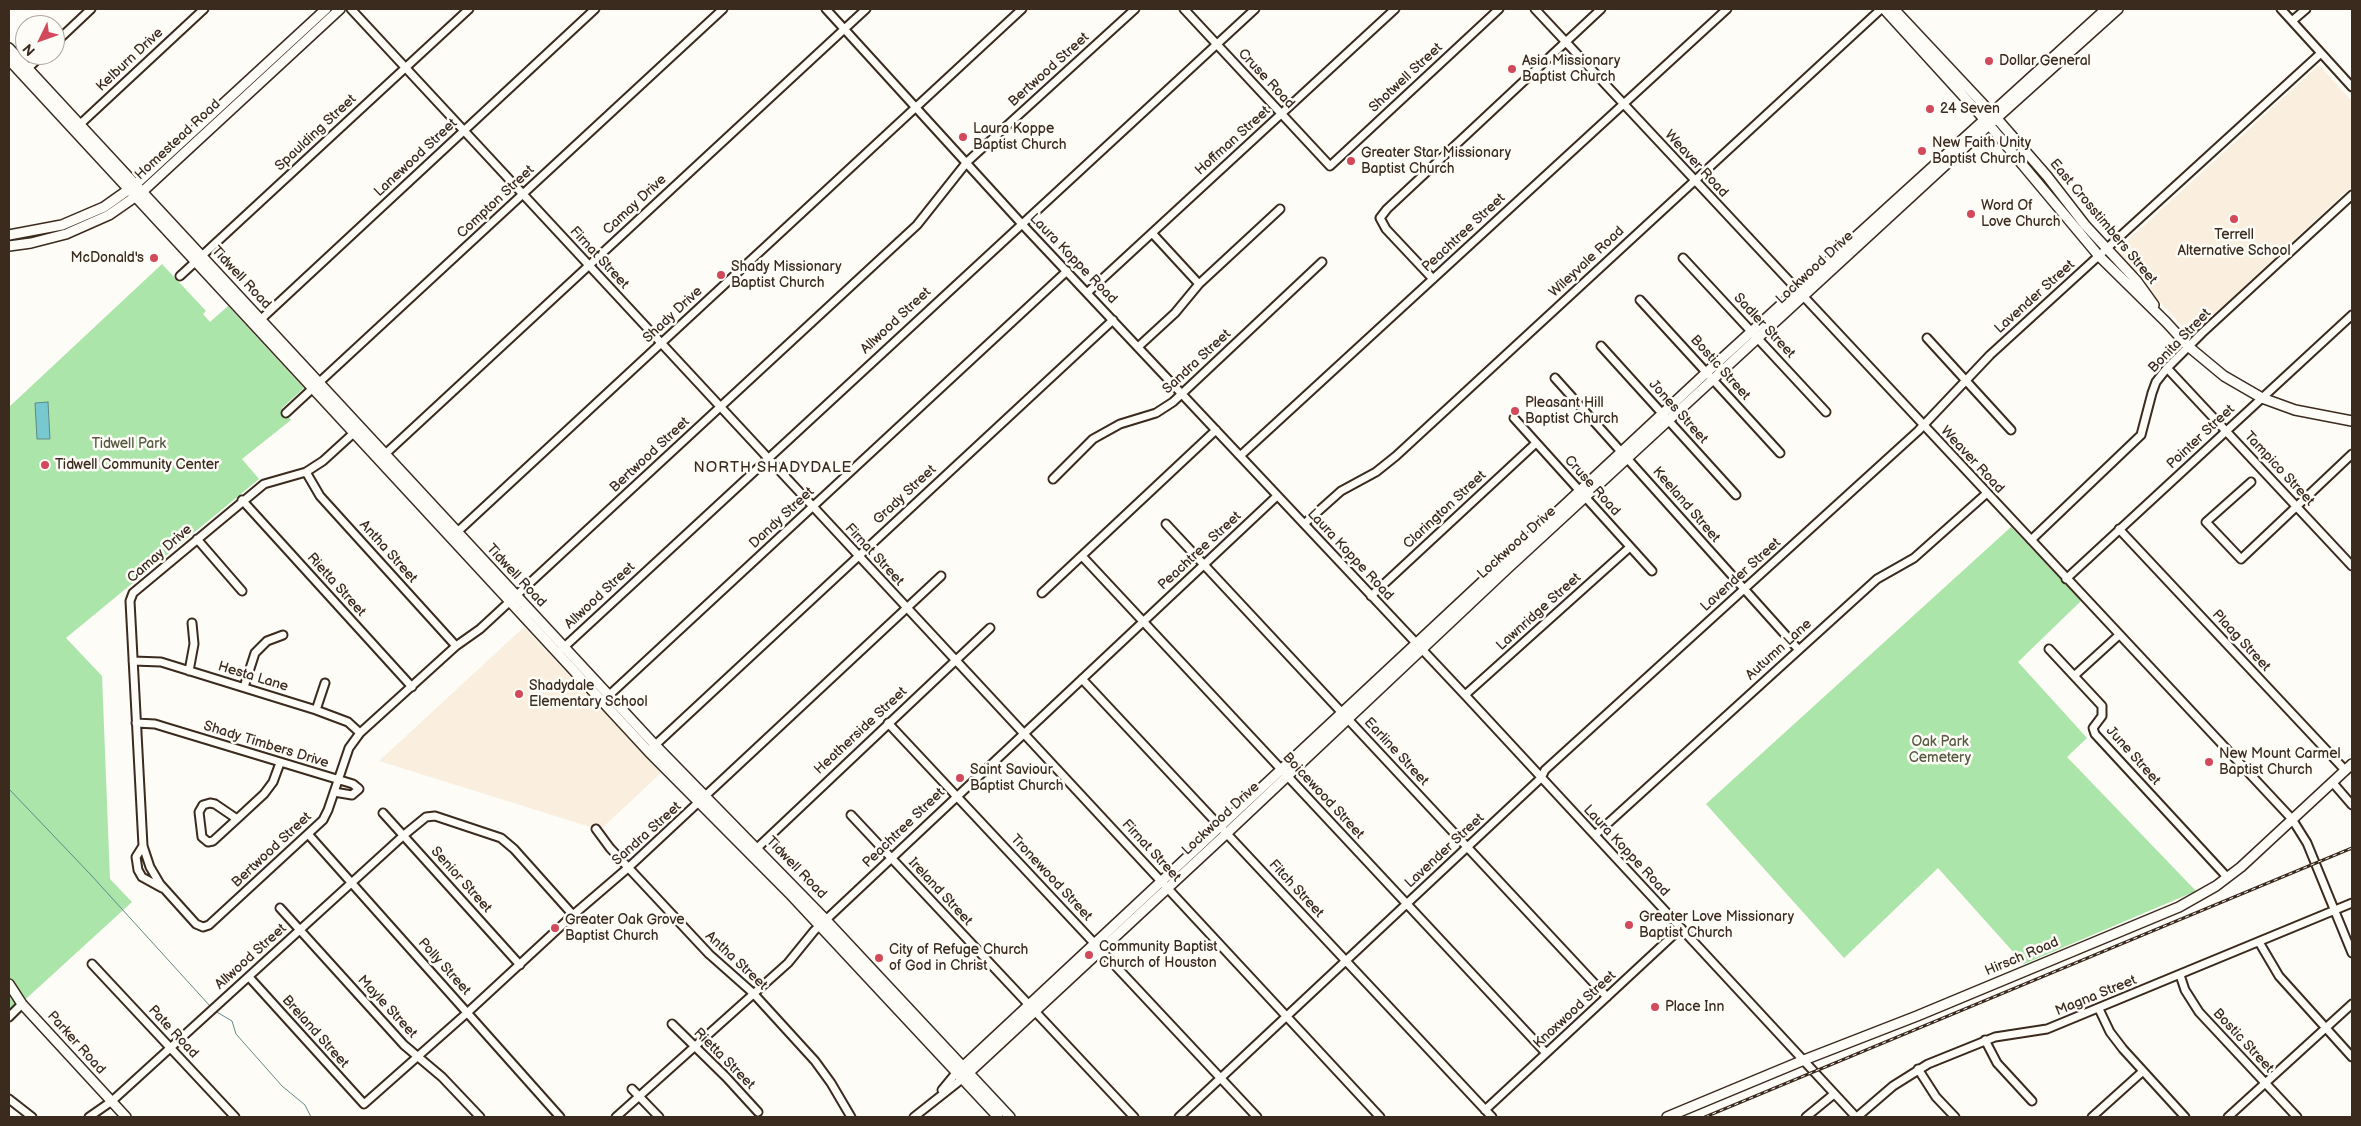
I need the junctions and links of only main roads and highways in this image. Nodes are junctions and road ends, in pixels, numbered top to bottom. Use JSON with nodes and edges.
{"nodes":[{"id":1,"x":326,"y":9,"type":"edge"},
{"id":2,"x":340,"y":9,"type":"edge"},
{"id":3,"x":1882,"y":9,"type":"edge"},
{"id":4,"x":1894,"y":9,"type":"edge"},
{"id":5,"x":2106,"y":9,"type":"edge"},
{"id":6,"x":2118,"y":9,"type":"edge"},
{"id":7,"x":9,"y":48,"type":"edge"},
{"id":8,"x":2062,"y":54,"type":"junction"},
{"id":9,"x":9,"y":60,"type":"edge"},
{"id":10,"x":25,"y":71,"type":"junction"},
{"id":11,"x":245,"y":90,"type":"junction"},
{"id":12,"x":1990,"y":119,"type":"junction"},
{"id":13,"x":2052,"y":183,"type":"junction"},
{"id":14,"x":2043,"y":188,"type":"junction"},
{"id":15,"x":135,"y":191,"type":"junction"},
{"id":16,"x":9,"y":235,"type":"edge"},
{"id":17,"x":9,"y":246,"type":"edge"},
{"id":18,"x":1849,"y":250,"type":"junction"},
{"id":19,"x":2166,"y":322,"type":"junction"},
{"id":20,"x":1755,"y":335,"type":"junction"},
{"id":21,"x":1710,"y":376,"type":"junction"},
{"id":22,"x":2352,"y":421,"type":"edge"},
{"id":23,"x":1626,"y":455,"type":"junction"},
{"id":24,"x":2349,"y":767,"type":"edge"},
{"id":25,"x":823,"y":923,"type":"junction"},
{"id":26,"x":1098,"y":947,"type":"junction"},
{"id":27,"x":9,"y":984,"type":"edge"},
{"id":28,"x":901,"y":998,"type":"junction"},
{"id":29,"x":894,"y":1004,"type":"junction"},
{"id":30,"x":962,"y":1072,"type":"junction"},
{"id":31,"x":126,"y":1117,"type":"edge"},
{"id":32,"x":998,"y":1117,"type":"edge"},
{"id":33,"x":1010,"y":1117,"type":"edge"},
{"id":34,"x":1667,"y":1117,"type":"edge"}],
"edges":[{"from":1,"to":11,"type":"main road","name":"Homestead Road"},
{"from":2,"to":11,"type":"main road","name":"Homestead Road"},
{"from":3,"to":12,"type":"main road","name":"East Crosstimbers Street"},
{"from":4,"to":12,"type":"main road","name":"East Crosstimbers Street"},
{"from":5,"to":8,"type":"main road","name":"Lockwood Drive"},
{"from":6,"to":8,"type":"main road","name":"Lockwood Drive"},
{"from":7,"to":10,"type":"main road","name":"Tidwell Road"},
{"from":8,"to":12,"type":"main road","name":"Lockwood Drive"},
{"from":9,"to":10,"type":"main road","name":"Tidwell Road"},
{"from":10,"to":15,"type":"main road","name":"Tidwell Road"},
{"from":11,"to":15,"type":"main road","name":"Homestead Road"},
{"from":12,"to":13,"type":"main road","name":"East Crosstimbers Street"},
{"from":12,"to":14,"type":"main road","name":"East Crosstimbers Street"},
{"from":12,"to":18,"type":"main road","name":"Lockwood Drive"},
{"from":13,"to":14,"type":"main road"},
{"from":13,"to":19,"type":"main road","name":"East Crosstimbers Street"},
{"from":14,"to":19,"type":"main road","name":"East Crosstimbers Street"},
{"from":15,"to":16,"type":"main road","name":"Homestead Road"},
{"from":15,"to":17,"type":"main road","name":"Homestead Road"},
{"from":15,"to":25,"type":"main road","name":"Tidwell Road"},
{"from":18,"to":20,"type":"main road","name":"Lockwood Drive"},
{"from":18,"to":20,"type":"main road","name":"Lockwood Drive"},
{"from":19,"to":22,"type":"main road","name":"East Crosstimbers Street"},
{"from":20,"to":21,"type":"main road","name":"Lockwood Drive"},
{"from":21,"to":23,"type":"main road","name":"Lockwood Drive"},
{"from":21,"to":23,"type":"main road","name":"Lockwood Drive"},
{"from":23,"to":26,"type":"main road","name":"Lockwood Drive"},
{"from":24,"to":34,"type":"main road","name":"Hirsch Road"},
{"from":25,"to":28,"type":"main road","name":"Tidwell Road"},
{"from":25,"to":29,"type":"main road","name":"Tidwell Road"},
{"from":26,"to":30,"type":"main road","name":"Lockwood Drive"},
{"from":26,"to":30,"type":"main road","name":"Lockwood Drive"},
{"from":27,"to":31,"type":"main road","name":"Parker Road"},
{"from":28,"to":29,"type":"main road"},
{"from":28,"to":30,"type":"main road","name":"Tidwell Road"},
{"from":29,"to":30,"type":"main road","name":"Tidwell Road"},
{"from":30,"to":32,"type":"main road","name":"Tidwell Road"},
{"from":30,"to":33,"type":"main road","name":"Tidwell Road"}]}
